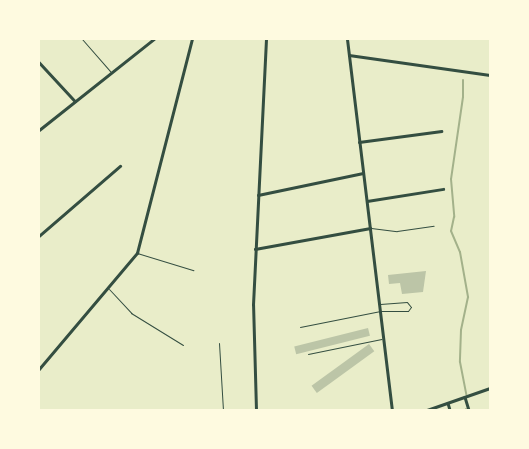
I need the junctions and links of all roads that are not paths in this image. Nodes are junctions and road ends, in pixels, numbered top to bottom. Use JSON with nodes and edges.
{"nodes":[{"id":1,"x":82,"y":39,"type":"edge"},
{"id":2,"x":154,"y":39,"type":"edge"},
{"id":3,"x":192,"y":39,"type":"edge"},
{"id":4,"x":266,"y":39,"type":"edge"},
{"id":5,"x":346,"y":39,"type":"edge"},
{"id":6,"x":349,"y":56,"type":"junction"},
{"id":7,"x":39,"y":62,"type":"edge"},
{"id":8,"x":110,"y":71,"type":"junction"},
{"id":9,"x":490,"y":74,"type":"edge"},
{"id":10,"x":75,"y":101,"type":"junction"},
{"id":11,"x":39,"y":130,"type":"edge"},
{"id":12,"x":441,"y":131,"type":"dead end"},
{"id":13,"x":359,"y":142,"type":"junction"},
{"id":14,"x":120,"y":166,"type":"dead end"},
{"id":15,"x":363,"y":173,"type":"junction"},
{"id":16,"x":443,"y":189,"type":"dead end"},
{"id":17,"x":258,"y":195,"type":"junction"},
{"id":18,"x":367,"y":201,"type":"junction"},
{"id":19,"x":434,"y":226,"type":"dead end"},
{"id":20,"x":371,"y":228,"type":"junction"},
{"id":21,"x":39,"y":236,"type":"edge"},
{"id":22,"x":255,"y":249,"type":"junction"},
{"id":23,"x":137,"y":253,"type":"junction"},
{"id":24,"x":193,"y":270,"type":"dead end"},
{"id":25,"x":109,"y":289,"type":"junction"},
{"id":26,"x":380,"y":304,"type":"junction"},
{"id":27,"x":380,"y":311,"type":"junction"},
{"id":28,"x":300,"y":327,"type":"dead end"},
{"id":29,"x":384,"y":339,"type":"junction"},
{"id":30,"x":219,"y":343,"type":"dead end"},
{"id":31,"x":183,"y":345,"type":"dead end"},
{"id":32,"x":308,"y":354,"type":"dead end"},
{"id":33,"x":39,"y":369,"type":"edge"},
{"id":34,"x":490,"y":388,"type":"edge"},
{"id":35,"x":465,"y":397,"type":"junction"},
{"id":36,"x":448,"y":403,"type":"junction"},
{"id":37,"x":223,"y":410,"type":"edge"},
{"id":38,"x":256,"y":410,"type":"edge"},
{"id":39,"x":392,"y":410,"type":"edge"},
{"id":40,"x":427,"y":410,"type":"edge"},
{"id":41,"x":450,"y":410,"type":"edge"},
{"id":42,"x":469,"y":410,"type":"edge"}],
"edges":[{"from":1,"to":8,"type":"lane"},
{"from":2,"to":8,"type":"main road"},
{"from":3,"to":23,"type":"street"},
{"from":4,"to":17,"type":"street"},
{"from":5,"to":6,"type":"main road"},
{"from":6,"to":9,"type":"street"},
{"from":6,"to":13,"type":"main road"},
{"from":7,"to":10,"type":"street"},
{"from":8,"to":10,"type":"main road"},
{"from":10,"to":11,"type":"main road"},
{"from":12,"to":13,"type":"street"},
{"from":13,"to":15,"type":"main road"},
{"from":14,"to":21,"type":"street"},
{"from":15,"to":17,"type":"street"},
{"from":15,"to":18,"type":"main road"},
{"from":16,"to":18,"type":"street"},
{"from":17,"to":22,"type":"street"},
{"from":18,"to":20,"type":"main road"},
{"from":19,"to":20,"type":"lane"},
{"from":20,"to":22,"type":"street"},
{"from":20,"to":26,"type":"main road"},
{"from":22,"to":38,"type":"street"},
{"from":23,"to":24,"type":"lane"},
{"from":23,"to":25,"type":"street"},
{"from":25,"to":31,"type":"lane"},
{"from":25,"to":33,"type":"street"},
{"from":26,"to":27,"type":"main road"},
{"from":26,"to":27,"type":"lane"},
{"from":27,"to":28,"type":"lane"},
{"from":27,"to":29,"type":"main road"},
{"from":29,"to":32,"type":"lane"},
{"from":29,"to":39,"type":"main road"},
{"from":30,"to":37,"type":"lane"},
{"from":34,"to":35,"type":"street"},
{"from":35,"to":36,"type":"street"},
{"from":35,"to":42,"type":"street"},
{"from":36,"to":40,"type":"street"},
{"from":36,"to":41,"type":"street"}]}
